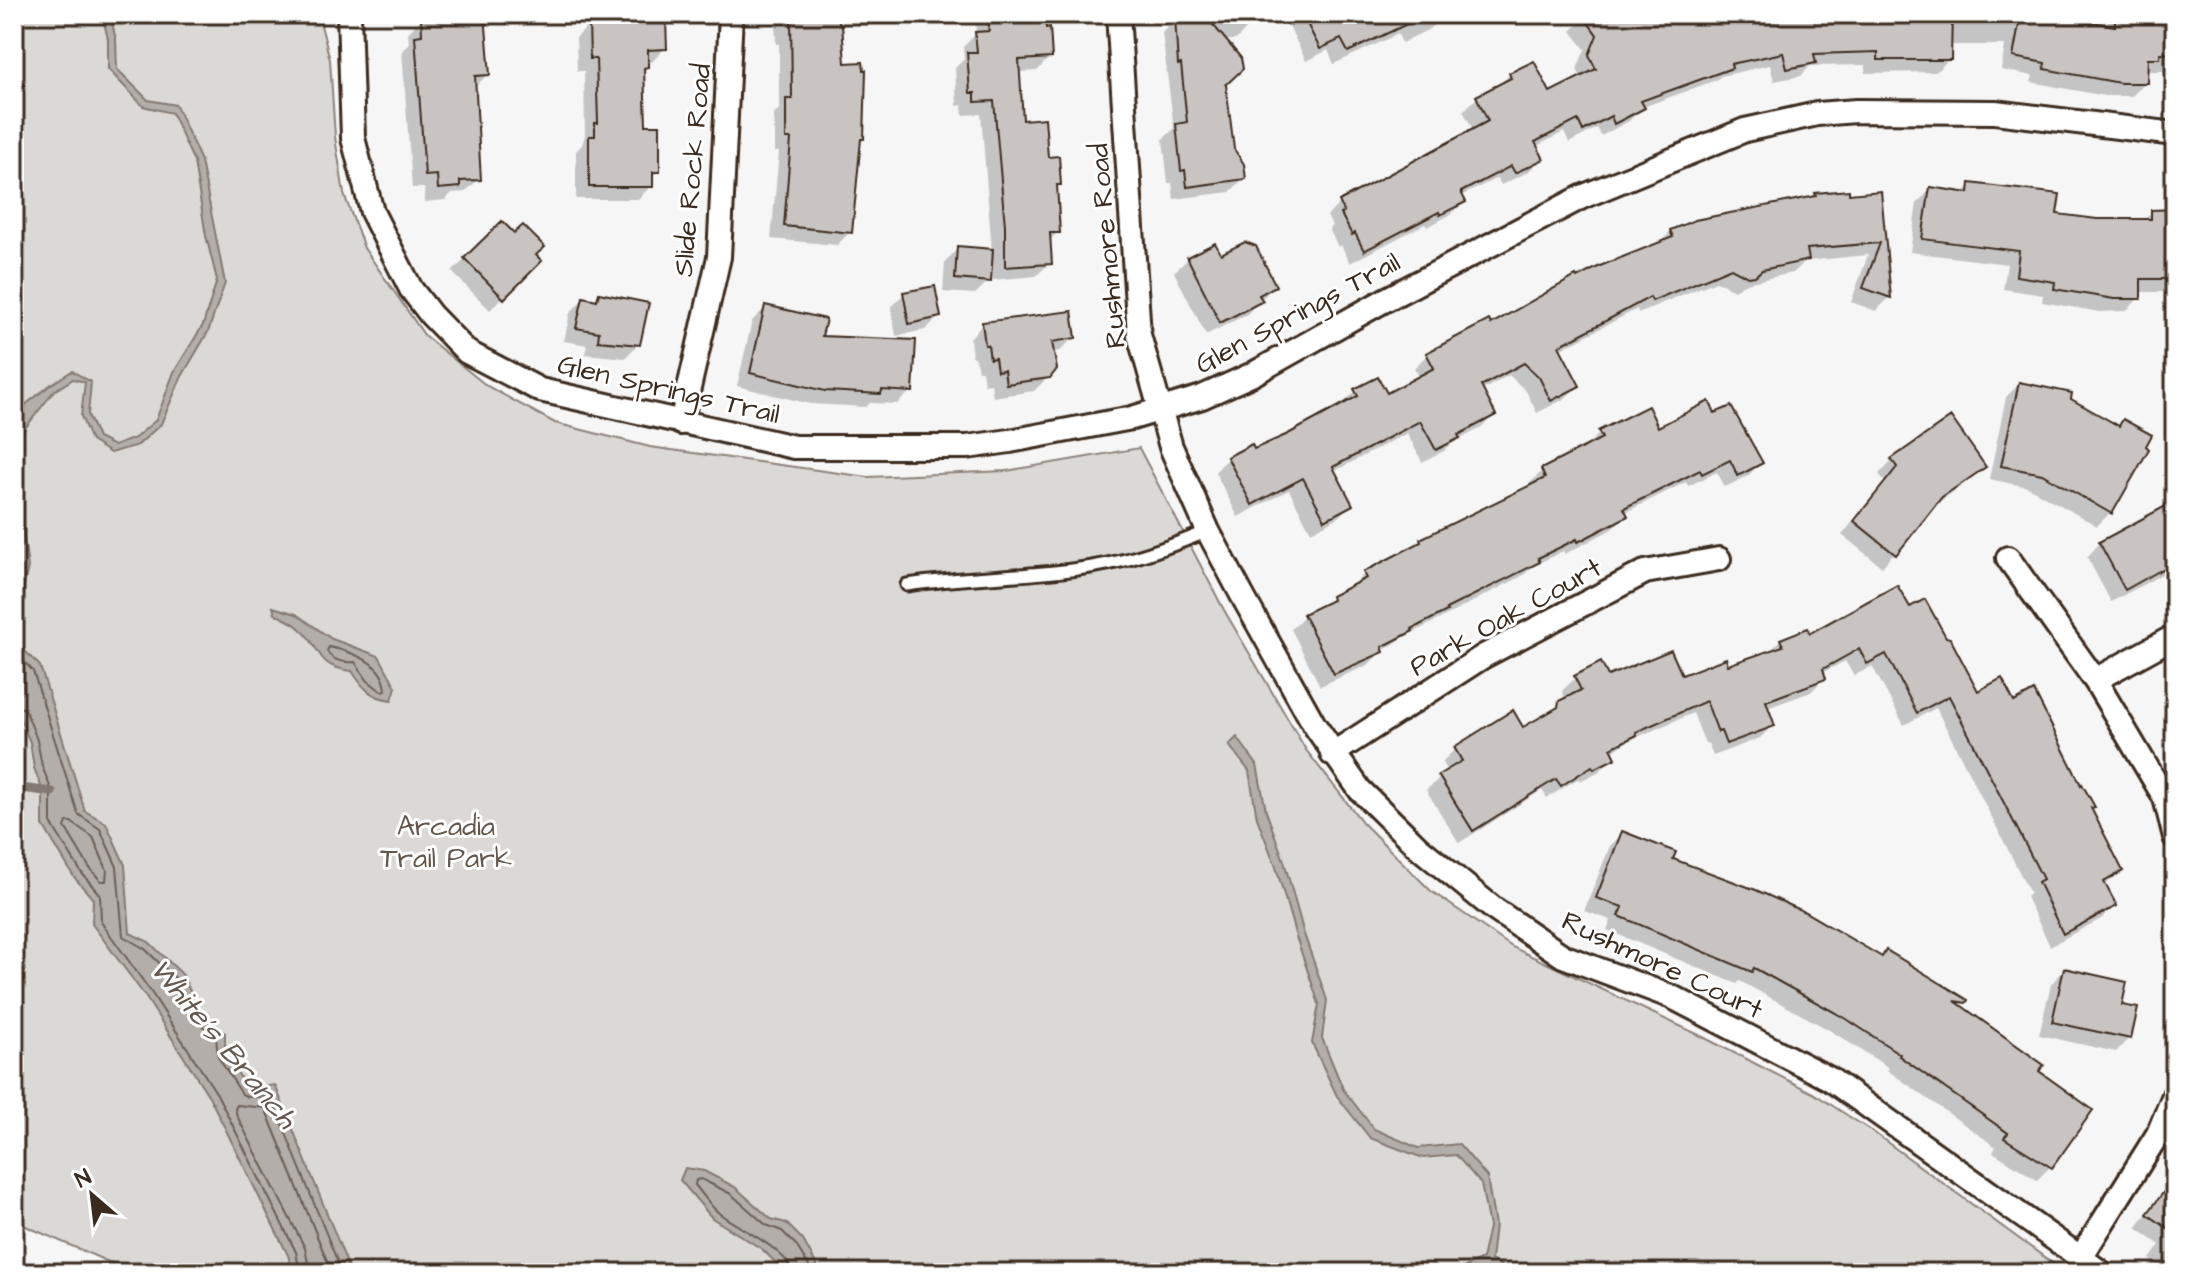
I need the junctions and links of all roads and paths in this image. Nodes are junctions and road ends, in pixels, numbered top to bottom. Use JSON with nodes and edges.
{"nodes":[{"id":1,"x":349,"y":14,"type":"edge"},
{"id":2,"x":731,"y":14,"type":"edge"},
{"id":3,"x":1118,"y":14,"type":"edge"},
{"id":4,"x":2175,"y":134,"type":"edge"},
{"id":5,"x":1160,"y":410,"type":"junction"},
{"id":6,"x":681,"y":423,"type":"junction"},
{"id":7,"x":1208,"y":531,"type":"junction"},
{"id":8,"x":2008,"y":558,"type":"dead end"},
{"id":9,"x":1719,"y":559,"type":"dead end"},
{"id":10,"x":907,"y":585,"type":"dead end"},
{"id":11,"x":1243,"y":597,"type":"joint"},
{"id":12,"x":2175,"y":636,"type":"edge"},
{"id":13,"x":2095,"y":680,"type":"junction"},
{"id":14,"x":1332,"y":754,"type":"junction"},
{"id":15,"x":2175,"y":837,"type":"edge"},
{"id":16,"x":2175,"y":1093,"type":"edge"},
{"id":17,"x":2081,"y":1257,"type":"junction"},
{"id":18,"x":2102,"y":1273,"type":"edge"}],
"edges":[{"from":1,"to":6,"type":"street","name":"Glen Springs Trail"},
{"from":2,"to":6,"type":"street","name":"Slide Rock Road"},
{"from":3,"to":5,"type":"street","name":"Rushmore Road"},
{"from":4,"to":5,"type":"street","name":"Glen Springs Trail"},
{"from":5,"to":6,"type":"street","name":"Glen Springs Trail"},
{"from":5,"to":7,"type":"street","name":"Rushmore Road"},
{"from":7,"to":10,"type":"lane"},
{"from":7,"to":11,"type":"street","name":"Rushmore Road"},
{"from":8,"to":13,"type":"street"},
{"from":9,"to":14,"type":"street","name":"Park Oak Court"},
{"from":11,"to":14,"type":"street","name":"Rushmore Court"},
{"from":12,"to":13,"type":"street"},
{"from":13,"to":15,"type":"street"},
{"from":14,"to":17,"type":"street","name":"Rushmore Court"},
{"from":16,"to":17,"type":"street"},
{"from":17,"to":18,"type":"street","name":"Rushmore Court"}]}
